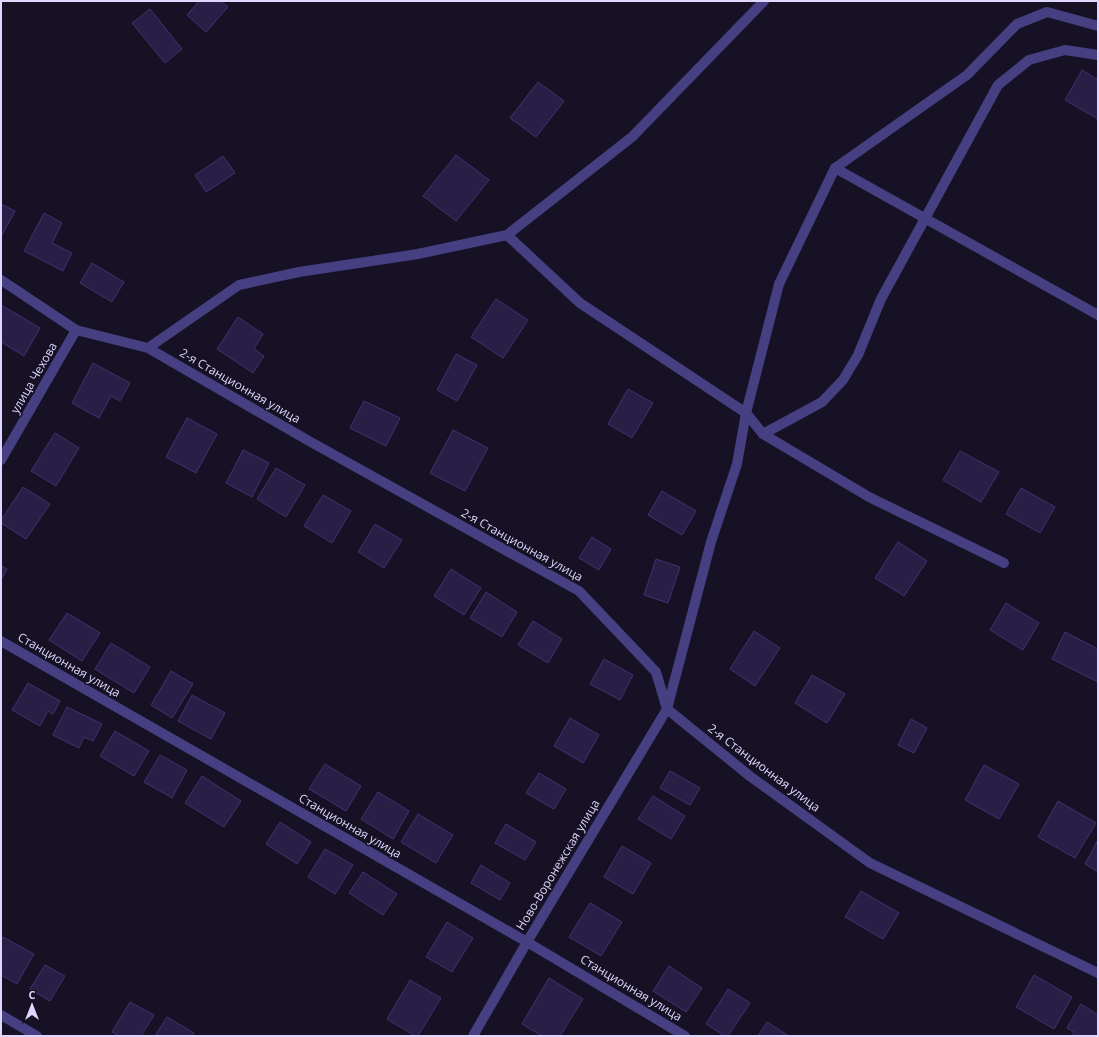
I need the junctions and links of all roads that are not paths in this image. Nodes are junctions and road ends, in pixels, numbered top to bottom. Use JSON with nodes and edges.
{"nodes":[{"id":1,"x":764,"y":1,"type":"edge"},
{"id":2,"x":1098,"y":26,"type":"edge"},
{"id":3,"x":1098,"y":55,"type":"edge"},
{"id":4,"x":835,"y":168,"type":"junction"},
{"id":5,"x":924,"y":218,"type":"junction"},
{"id":6,"x":507,"y":234,"type":"junction"},
{"id":7,"x":1,"y":280,"type":"edge"},
{"id":8,"x":1098,"y":315,"type":"edge"},
{"id":9,"x":76,"y":330,"type":"junction"},
{"id":10,"x":148,"y":348,"type":"junction"},
{"id":11,"x":746,"y":413,"type":"junction"},
{"id":12,"x":763,"y":434,"type":"junction"},
{"id":13,"x":1,"y":460,"type":"edge"},
{"id":14,"x":1004,"y":563,"type":"dead end"},
{"id":15,"x":1,"y":641,"type":"edge"},
{"id":16,"x":667,"y":709,"type":"junction"},
{"id":17,"x":527,"y":942,"type":"junction"},
{"id":18,"x":1098,"y":973,"type":"edge"},
{"id":19,"x":1,"y":1015,"type":"edge"},
{"id":20,"x":37,"y":1036,"type":"edge"},
{"id":21,"x":473,"y":1036,"type":"edge"},
{"id":22,"x":685,"y":1036,"type":"edge"}],
"edges":[{"from":1,"to":6,"type":"street"},
{"from":2,"to":4,"type":"street"},
{"from":3,"to":5,"type":"street"},
{"from":4,"to":5,"type":"street"},
{"from":4,"to":11,"type":"street","name":"Ново-Воронежская улица"},
{"from":5,"to":8,"type":"street"},
{"from":5,"to":12,"type":"street"},
{"from":6,"to":10,"type":"street"},
{"from":6,"to":11,"type":"street"},
{"from":7,"to":9,"type":"street","name":"2-я Станционная улица"},
{"from":9,"to":10,"type":"street","name":"2-я Станционная улица"},
{"from":9,"to":13,"type":"street","name":"улица Чехова"},
{"from":10,"to":16,"type":"street","name":"2-я Станционная улица"},
{"from":11,"to":12,"type":"street"},
{"from":11,"to":16,"type":"street","name":"Ново-Воронежская улица"},
{"from":12,"to":14,"type":"street"},
{"from":15,"to":17,"type":"street","name":"Станционная улица"},
{"from":16,"to":17,"type":"street","name":"Ново-Воронежская улица"},
{"from":16,"to":18,"type":"street","name":"2-я Станционная улица"},
{"from":17,"to":21,"type":"street","name":"Ново-Воронежская улица"},
{"from":17,"to":22,"type":"street","name":"Станционная улица"},
{"from":19,"to":20,"type":"street"}]}
